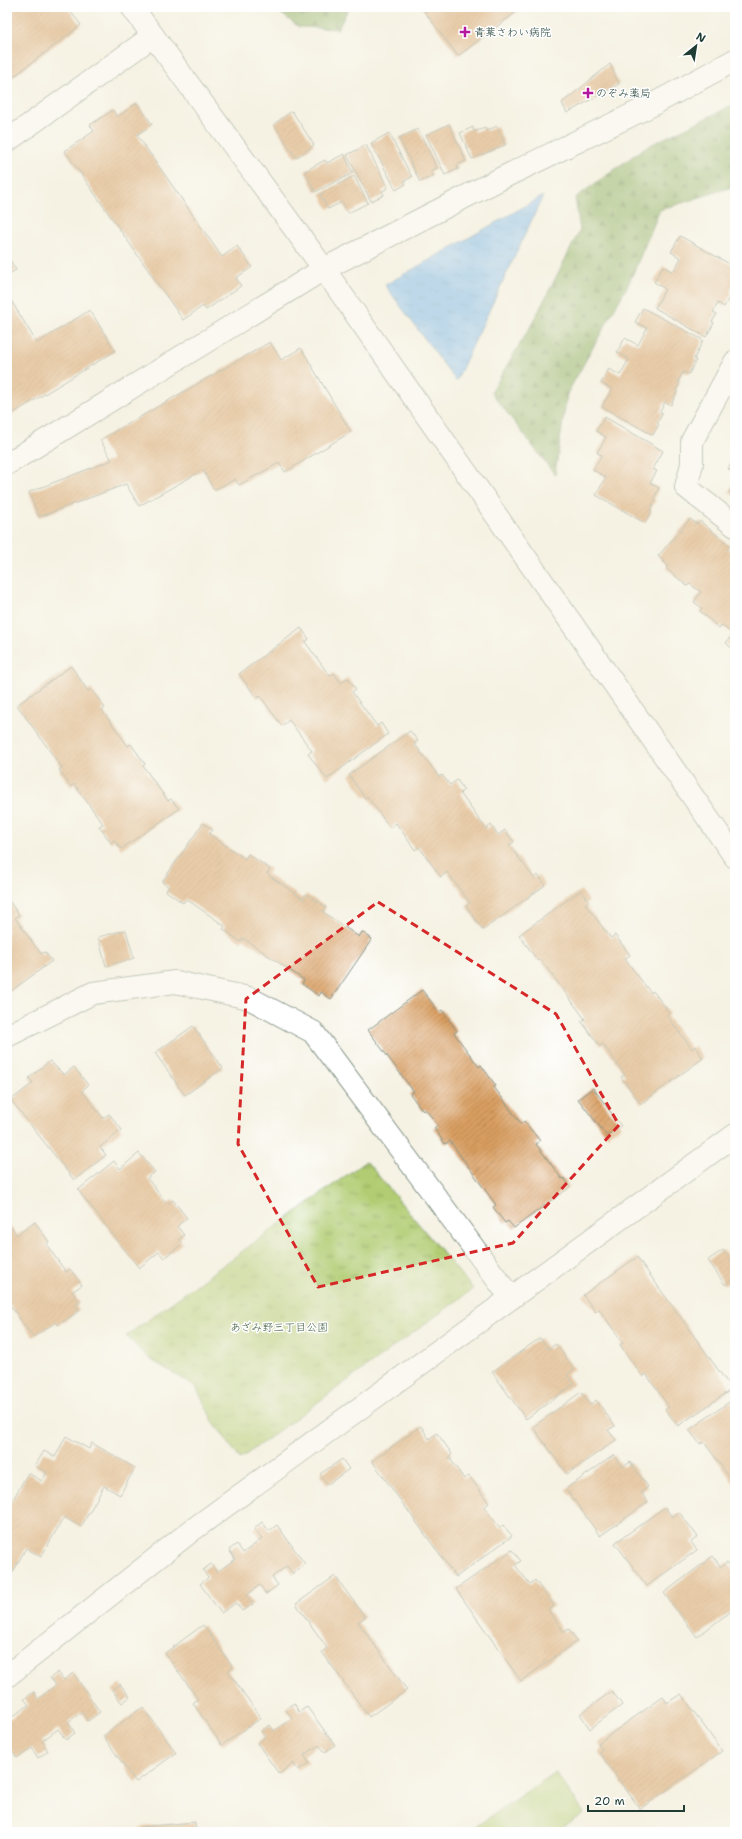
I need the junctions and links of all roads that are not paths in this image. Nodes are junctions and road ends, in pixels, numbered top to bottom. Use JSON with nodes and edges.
{"nodes":[{"id":1,"x":132,"y":7,"type":"edge"},
{"id":2,"x":154,"y":36,"type":"junction"},
{"id":3,"x":735,"y":60,"type":"edge"},
{"id":4,"x":7,"y":141,"type":"edge"},
{"id":5,"x":324,"y":269,"type":"junction"},
{"id":6,"x":735,"y":362,"type":"edge"},
{"id":7,"x":7,"y":464,"type":"edge"},
{"id":8,"x":735,"y":526,"type":"edge"},
{"id":9,"x":735,"y":857,"type":"edge"},
{"id":10,"x":7,"y":1036,"type":"edge"},
{"id":11,"x":735,"y":1134,"type":"edge"},
{"id":12,"x":511,"y":1298,"type":"junction"},
{"id":13,"x":7,"y":1676,"type":"edge"}],
"edges":[{"from":1,"to":2,"type":"street"},
{"from":2,"to":4,"type":"street"},
{"from":2,"to":5,"type":"street"},
{"from":3,"to":5,"type":"street"},
{"from":5,"to":7,"type":"street"},
{"from":5,"to":9,"type":"street"},
{"from":6,"to":8,"type":"street"},
{"from":10,"to":12,"type":"street"},
{"from":11,"to":12,"type":"street"},
{"from":12,"to":13,"type":"street"}]}
